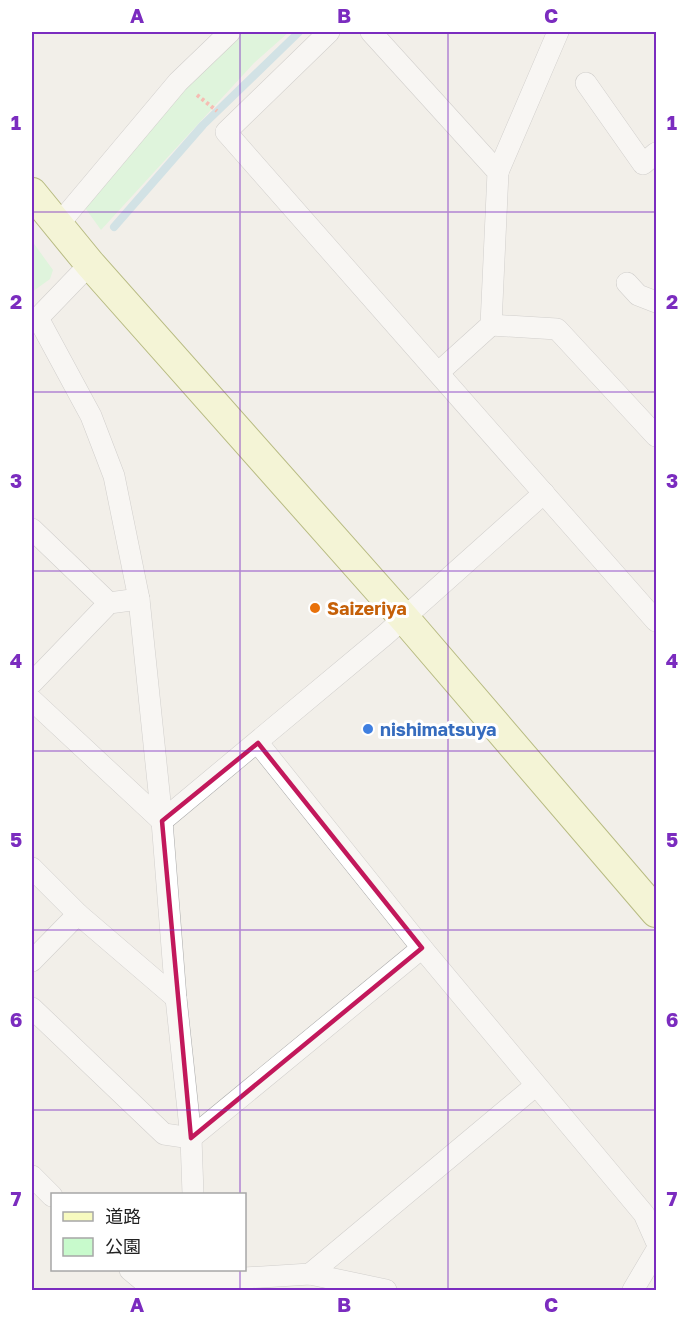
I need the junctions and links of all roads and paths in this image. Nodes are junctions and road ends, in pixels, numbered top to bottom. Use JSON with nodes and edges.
{"nodes":[{"id":1,"x":230,"y":32,"type":"edge"},
{"id":2,"x":329,"y":32,"type":"edge"},
{"id":3,"x":371,"y":32,"type":"edge"},
{"id":4,"x":558,"y":32,"type":"edge"},
{"id":5,"x":586,"y":83,"type":"dead end"},
{"id":6,"x":657,"y":153,"type":"edge"},
{"id":7,"x":498,"y":172,"type":"junction"},
{"id":8,"x":32,"y":193,"type":"edge"},
{"id":9,"x":58,"y":225,"type":"junction"},
{"id":10,"x":90,"y":264,"type":"junction"},
{"id":11,"x":627,"y":283,"type":"dead end"},
{"id":12,"x":657,"y":302,"type":"edge"},
{"id":13,"x":35,"y":320,"type":"edge"},
{"id":14,"x":491,"y":325,"type":"junction"},
{"id":15,"x":439,"y":372,"type":"junction"},
{"id":16,"x":657,"y":436,"type":"edge"},
{"id":17,"x":544,"y":493,"type":"junction"},
{"id":18,"x":32,"y":529,"type":"edge"},
{"id":19,"x":139,"y":599,"type":"junction"},
{"id":20,"x":109,"y":603,"type":"junction"},
{"id":21,"x":404,"y":618,"type":"junction"},
{"id":22,"x":657,"y":621,"type":"edge"},
{"id":23,"x":32,"y":683,"type":"edge"},
{"id":24,"x":32,"y":700,"type":"edge"},
{"id":25,"x":258,"y":743,"type":"junction"},
{"id":26,"x":162,"y":821,"type":"junction"},
{"id":27,"x":32,"y":868,"type":"edge"},
{"id":28,"x":657,"y":912,"type":"edge"},
{"id":29,"x":78,"y":914,"type":"junction"},
{"id":30,"x":422,"y":948,"type":"junction"},
{"id":31,"x":32,"y":961,"type":"edge"},
{"id":32,"x":176,"y":998,"type":"junction"},
{"id":33,"x":32,"y":1008,"type":"edge"},
{"id":34,"x":535,"y":1086,"type":"junction"},
{"id":35,"x":191,"y":1138,"type":"junction"},
{"id":36,"x":32,"y":1176,"type":"edge"},
{"id":37,"x":193,"y":1193,"type":"edge"},
{"id":38,"x":51,"y":1195,"type":"edge"},
{"id":39,"x":657,"y":1241,"type":"edge"},
{"id":40,"x":657,"y":1251,"type":"edge"},
{"id":41,"x":132,"y":1271,"type":"edge"},
{"id":42,"x":310,"y":1274,"type":"junction"},
{"id":43,"x":195,"y":1280,"type":"edge"},
{"id":44,"x":386,"y":1290,"type":"edge"},
{"id":45,"x":633,"y":1290,"type":"edge"}],
"edges":[{"from":1,"to":9,"type":"street"},
{"from":2,"to":15,"type":"street"},
{"from":3,"to":7,"type":"street"},
{"from":4,"to":7,"type":"street"},
{"from":5,"to":6,"type":"street"},
{"from":7,"to":14,"type":"street"},
{"from":8,"to":9,"type":"street"},
{"from":9,"to":10,"type":"street"},
{"from":10,"to":13,"type":"street"},
{"from":10,"to":21,"type":"street"},
{"from":11,"to":12,"type":"street"},
{"from":13,"to":19,"type":"street"},
{"from":14,"to":15,"type":"street"},
{"from":14,"to":16,"type":"street"},
{"from":15,"to":17,"type":"street"},
{"from":17,"to":21,"type":"street"},
{"from":17,"to":22,"type":"street"},
{"from":18,"to":20,"type":"street"},
{"from":19,"to":20,"type":"street"},
{"from":19,"to":26,"type":"street"},
{"from":20,"to":23,"type":"street"},
{"from":21,"to":25,"type":"street"},
{"from":21,"to":28,"type":"street"},
{"from":24,"to":26,"type":"street"},
{"from":25,"to":26,"type":"street"},
{"from":25,"to":30,"type":"street"},
{"from":26,"to":32,"type":"street"},
{"from":27,"to":29,"type":"street"},
{"from":29,"to":31,"type":"street"},
{"from":29,"to":32,"type":"street"},
{"from":30,"to":34,"type":"street"},
{"from":30,"to":35,"type":"street"},
{"from":32,"to":35,"type":"street"},
{"from":33,"to":35,"type":"street"},
{"from":34,"to":39,"type":"street"},
{"from":34,"to":42,"type":"street"},
{"from":35,"to":37,"type":"street"},
{"from":36,"to":38,"type":"street"},
{"from":40,"to":45,"type":"street"},
{"from":41,"to":43,"type":"street"},
{"from":42,"to":43,"type":"street"},
{"from":42,"to":44,"type":"street"}]}
